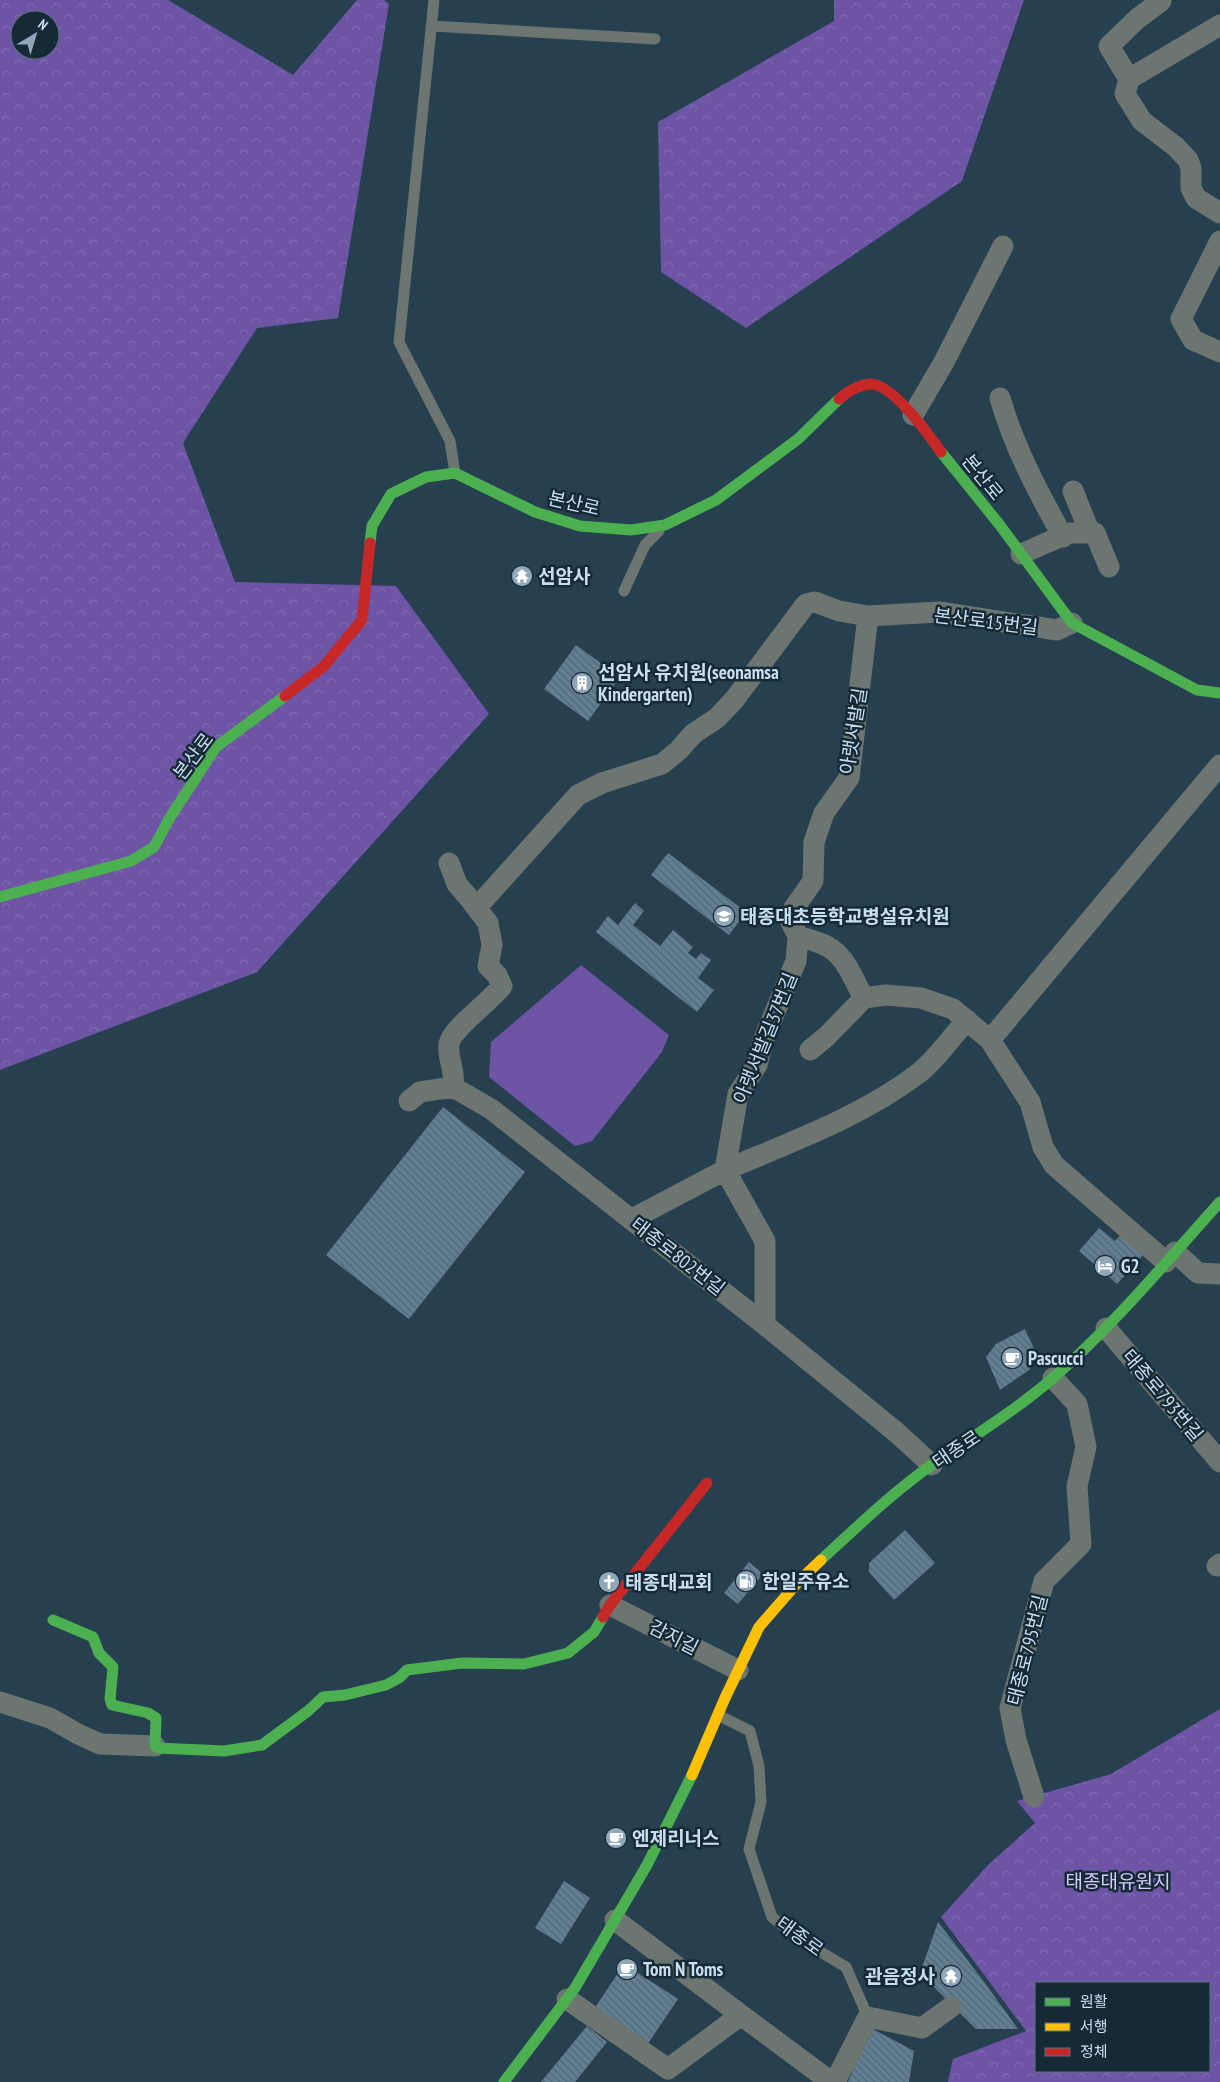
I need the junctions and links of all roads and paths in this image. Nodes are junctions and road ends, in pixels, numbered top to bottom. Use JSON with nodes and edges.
{"nodes":[{"id":1,"x":434,"y":0,"type":"edge"},
{"id":2,"x":1162,"y":1,"type":"edge"},
{"id":3,"x":1220,"y":25,"type":"edge"},
{"id":4,"x":431,"y":26,"type":"junction"},
{"id":5,"x":656,"y":39,"type":"dead end"},
{"id":6,"x":1130,"y":79,"type":"junction"},
{"id":7,"x":1220,"y":213,"type":"edge"},
{"id":8,"x":1220,"y":241,"type":"edge"},
{"id":9,"x":1003,"y":246,"type":"dead end"},
{"id":10,"x":1220,"y":352,"type":"edge"},
{"id":11,"x":1000,"y":398,"type":"dead end"},
{"id":12,"x":913,"y":416,"type":"junction"},
{"id":13,"x":455,"y":473,"type":"junction"},
{"id":14,"x":1073,"y":491,"type":"dead end"},
{"id":15,"x":666,"y":525,"type":"junction"},
{"id":16,"x":1090,"y":533,"type":"junction"},
{"id":17,"x":1062,"y":536,"type":"junction"},
{"id":18,"x":1021,"y":554,"type":"junction"},
{"id":19,"x":1109,"y":567,"type":"dead end"},
{"id":20,"x":624,"y":591,"type":"dead end"},
{"id":21,"x":868,"y":616,"type":"junction"},
{"id":22,"x":1072,"y":623,"type":"junction"},
{"id":23,"x":1220,"y":693,"type":"edge"},
{"id":24,"x":1220,"y":765,"type":"edge"},
{"id":25,"x":448,"y":863,"type":"dead end"},
{"id":26,"x":0,"y":897,"type":"edge"},
{"id":27,"x":477,"y":907,"type":"junction"},
{"id":28,"x":794,"y":929,"type":"junction"},
{"id":29,"x":864,"y":998,"type":"junction"},
{"id":30,"x":967,"y":1020,"type":"junction"},
{"id":31,"x":990,"y":1040,"type":"junction"},
{"id":32,"x":810,"y":1050,"type":"dead end"},
{"id":33,"x":453,"y":1087,"type":"junction"},
{"id":34,"x":409,"y":1101,"type":"dead end"},
{"id":35,"x":725,"y":1170,"type":"junction"},
{"id":36,"x":1220,"y":1202,"type":"edge"},
{"id":37,"x":632,"y":1219,"type":"junction"},
{"id":38,"x":1171,"y":1257,"type":"junction"},
{"id":39,"x":1220,"y":1274,"type":"edge"},
{"id":40,"x":765,"y":1325,"type":"junction"},
{"id":41,"x":1106,"y":1328,"type":"junction"},
{"id":42,"x":1053,"y":1378,"type":"junction"},
{"id":43,"x":1220,"y":1462,"type":"edge"},
{"id":44,"x":932,"y":1465,"type":"junction"},
{"id":45,"x":707,"y":1483,"type":"dead end"},
{"id":46,"x":610,"y":1605,"type":"junction"},
{"id":47,"x":53,"y":1620,"type":"dead end"},
{"id":48,"x":738,"y":1670,"type":"junction"},
{"id":49,"x":0,"y":1702,"type":"edge"},
{"id":50,"x":718,"y":1715,"type":"junction"},
{"id":51,"x":155,"y":1746,"type":"junction"},
{"id":52,"x":1034,"y":1796,"type":"dead end"},
{"id":53,"x":615,"y":1920,"type":"junction"},
{"id":54,"x":567,"y":1999,"type":"junction"},
{"id":55,"x":950,"y":2007,"type":"dead end"},
{"id":56,"x":742,"y":2016,"type":"junction"},
{"id":57,"x":868,"y":2017,"type":"junction"},
{"id":58,"x":504,"y":2082,"type":"edge"},
{"id":59,"x":831,"y":2082,"type":"edge"},
{"id":60,"x":835,"y":2082,"type":"edge"}],
"edges":[{"from":1,"to":4,"type":"lane"},
{"from":2,"to":6,"type":"street"},
{"from":3,"to":6,"type":"street"},
{"from":4,"to":5,"type":"lane"},
{"from":4,"to":13,"type":"lane"},
{"from":6,"to":7,"type":"street"},
{"from":8,"to":10,"type":"street"},
{"from":9,"to":12,"type":"street"},
{"from":11,"to":17,"type":"street"},
{"from":12,"to":15,"type":"street","name":"본산로"},
{"from":12,"to":18,"type":"street","name":"본산로"},
{"from":13,"to":15,"type":"street","name":"본산로"},
{"from":13,"to":26,"type":"street","name":"본산로"},
{"from":14,"to":16,"type":"street"},
{"from":15,"to":20,"type":"lane"},
{"from":16,"to":17,"type":"street"},
{"from":16,"to":19,"type":"street"},
{"from":17,"to":18,"type":"street"},
{"from":18,"to":22,"type":"street","name":"본산로"},
{"from":21,"to":22,"type":"street","name":"본산로15번길"},
{"from":21,"to":27,"type":"street","name":"본산로15번길"},
{"from":21,"to":28,"type":"street","name":"아랫서발길"},
{"from":22,"to":23,"type":"street","name":"본산로"},
{"from":24,"to":31,"type":"street"},
{"from":25,"to":27,"type":"street"},
{"from":27,"to":33,"type":"street"},
{"from":28,"to":29,"type":"street"},
{"from":28,"to":35,"type":"street","name":"아랫서발길37번길"},
{"from":29,"to":30,"type":"street"},
{"from":29,"to":32,"type":"street"},
{"from":30,"to":31,"type":"street"},
{"from":30,"to":35,"type":"street"},
{"from":31,"to":38,"type":"street"},
{"from":33,"to":34,"type":"street"},
{"from":33,"to":37,"type":"street","name":"태종로802번길"},
{"from":35,"to":37,"type":"street"},
{"from":35,"to":40,"type":"street"},
{"from":36,"to":38,"type":"street","name":"태종로"},
{"from":37,"to":40,"type":"street","name":"태종로802번길"},
{"from":38,"to":39,"type":"street"},
{"from":38,"to":41,"type":"street","name":"태종로"},
{"from":40,"to":44,"type":"street","name":"태종로802번길"},
{"from":41,"to":42,"type":"street","name":"태종로"},
{"from":41,"to":43,"type":"street","name":"태종로793번길"},
{"from":42,"to":44,"type":"street","name":"태종로"},
{"from":42,"to":52,"type":"street","name":"태종로795번길"},
{"from":44,"to":48,"type":"street","name":"태종로"},
{"from":45,"to":46,"type":"street"},
{"from":46,"to":48,"type":"street","name":"감지길"},
{"from":46,"to":51,"type":"street"},
{"from":47,"to":51,"type":"street"},
{"from":48,"to":50,"type":"street","name":"태종로"},
{"from":49,"to":51,"type":"street"},
{"from":50,"to":53,"type":"street","name":"태종로"},
{"from":50,"to":57,"type":"lane","name":"태종로"},
{"from":53,"to":54,"type":"street","name":"태종로"},
{"from":53,"to":56,"type":"street"},
{"from":54,"to":56,"type":"street"},
{"from":54,"to":58,"type":"street","name":"태종로"},
{"from":55,"to":57,"type":"street"},
{"from":56,"to":59,"type":"street"},
{"from":57,"to":60,"type":"street"}]}
